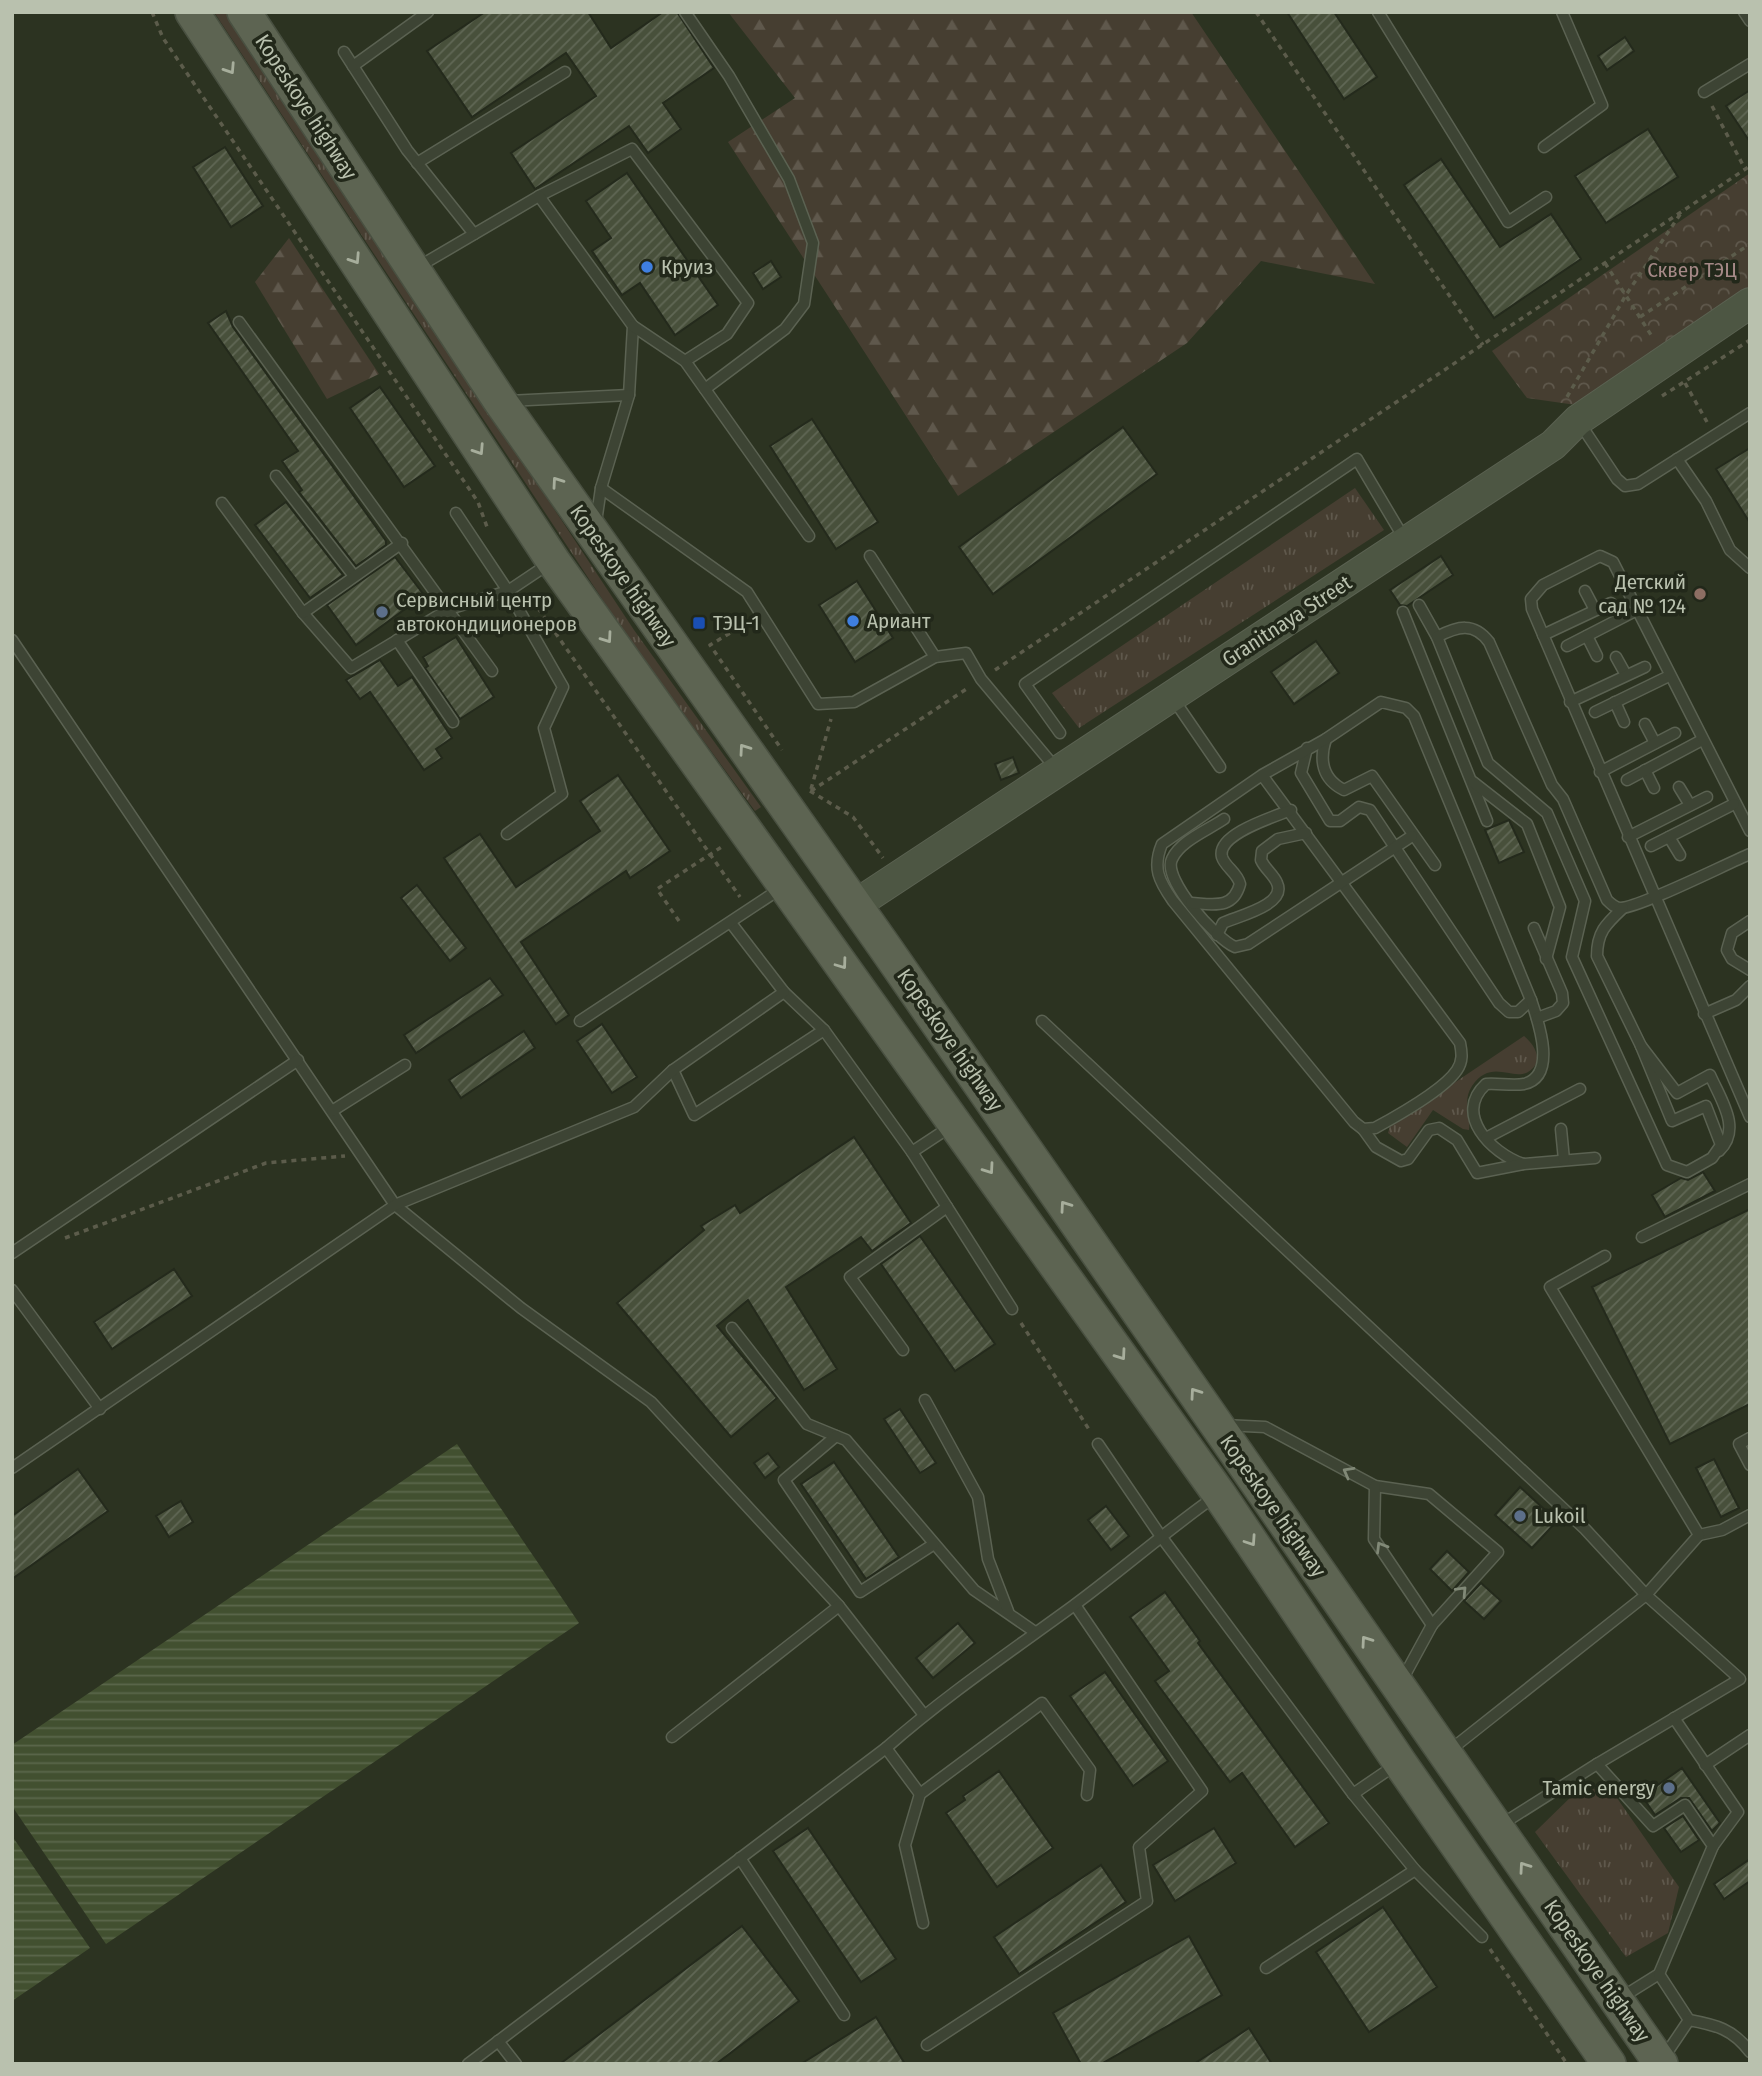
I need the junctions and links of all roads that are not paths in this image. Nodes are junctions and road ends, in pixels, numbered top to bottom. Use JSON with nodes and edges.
{"nodes":[{"id":1,"x":192,"y":12,"type":"edge"},
{"id":2,"x":244,"y":12,"type":"edge"},
{"id":3,"x":428,"y":12,"type":"edge"},
{"id":4,"x":685,"y":12,"type":"edge"},
{"id":5,"x":1378,"y":12,"type":"edge"},
{"id":6,"x":1562,"y":12,"type":"edge"},
{"id":7,"x":1744,"y":12,"type":"edge"},
{"id":8,"x":1750,"y":21,"type":"edge"},
{"id":9,"x":344,"y":51,"type":"dead end"},
{"id":10,"x":1750,"y":64,"type":"edge"},
{"id":11,"x":353,"y":66,"type":"junction"},
{"id":12,"x":565,"y":72,"type":"dead end"},
{"id":13,"x":1704,"y":92,"type":"road end"},
{"id":14,"x":1544,"y":146,"type":"dead end"},
{"id":15,"x":417,"y":163,"type":"junction"},
{"id":16,"x":539,"y":196,"type":"junction"},
{"id":17,"x":1546,"y":197,"type":"dead end"},
{"id":18,"x":474,"y":234,"type":"junction"},
{"id":19,"x":413,"y":270,"type":"junction"},
{"id":20,"x":1750,"y":303,"type":"edge"},
{"id":21,"x":239,"y":322,"type":"dead end"},
{"id":22,"x":632,"y":326,"type":"junction"},
{"id":23,"x":685,"y":361,"type":"junction"},
{"id":24,"x":705,"y":389,"type":"junction"},
{"id":25,"x":629,"y":395,"type":"junction"},
{"id":26,"x":500,"y":401,"type":"junction"},
{"id":27,"x":1571,"y":413,"type":"junction"},
{"id":28,"x":1750,"y":413,"type":"edge"},
{"id":29,"x":1677,"y":459,"type":"junction"},
{"id":30,"x":276,"y":476,"type":"dead end"},
{"id":31,"x":601,"y":488,"type":"junction"},
{"id":32,"x":222,"y":503,"type":"dead end"},
{"id":33,"x":456,"y":513,"type":"dead end"},
{"id":34,"x":594,"y":535,"type":"junction"},
{"id":35,"x":809,"y":536,"type":"dead end"},
{"id":36,"x":1407,"y":542,"type":"junction"},
{"id":37,"x":402,"y":543,"type":"junction"},
{"id":38,"x":870,"y":556,"type":"dead end"},
{"id":39,"x":552,"y":561,"type":"junction"},
{"id":40,"x":1750,"y":568,"type":"edge"},
{"id":41,"x":354,"y":576,"type":"junction"},
{"id":42,"x":508,"y":591,"type":"junction"},
{"id":43,"x":1585,"y":591,"type":"dead end"},
{"id":44,"x":1611,"y":603,"type":"dead end"},
{"id":45,"x":1419,"y":605,"type":"dead end"},
{"id":46,"x":449,"y":609,"type":"junction"},
{"id":47,"x":1595,"y":610,"type":"junction"},
{"id":48,"x":1637,"y":610,"type":"junction"},
{"id":49,"x":1403,"y":612,"type":"dead end"},
{"id":50,"x":303,"y":613,"type":"junction"},
{"id":51,"x":1543,"y":635,"type":"junction"},
{"id":52,"x":1587,"y":636,"type":"junction"},
{"id":53,"x":1437,"y":637,"type":"junction"},
{"id":54,"x":12,"y":640,"type":"edge"},
{"id":55,"x":397,"y":640,"type":"junction"},
{"id":56,"x":1567,"y":646,"type":"dead end"},
{"id":57,"x":1597,"y":656,"type":"dead end"},
{"id":58,"x":935,"y":657,"type":"junction"},
{"id":59,"x":1616,"y":657,"type":"dead end"},
{"id":60,"x":1645,"y":667,"type":"dead end"},
{"id":61,"x":492,"y":671,"type":"dead end"},
{"id":62,"x":1626,"y":675,"type":"junction"},
{"id":63,"x":1669,"y":676,"type":"junction"},
{"id":64,"x":1171,"y":696,"type":"junction"},
{"id":65,"x":1570,"y":702,"type":"junction"},
{"id":66,"x":1615,"y":702,"type":"junction"},
{"id":67,"x":1595,"y":712,"type":"dead end"},
{"id":68,"x":453,"y":722,"type":"dead end"},
{"id":69,"x":1625,"y":722,"type":"dead end"},
{"id":70,"x":1645,"y":724,"type":"dead end"},
{"id":71,"x":1060,"y":733,"type":"dead end"},
{"id":72,"x":1675,"y":733,"type":"dead end"},
{"id":73,"x":1326,"y":739,"type":"junction"},
{"id":74,"x":1702,"y":740,"type":"junction"},
{"id":75,"x":1656,"y":743,"type":"junction"},
{"id":76,"x":1307,"y":748,"type":"junction"},
{"id":77,"x":1220,"y":767,"type":"dead end"},
{"id":78,"x":1644,"y":770,"type":"junction"},
{"id":79,"x":1058,"y":772,"type":"junction"},
{"id":80,"x":1600,"y":772,"type":"junction"},
{"id":81,"x":1262,"y":775,"type":"junction"},
{"id":82,"x":1471,"y":780,"type":"junction"},
{"id":83,"x":1627,"y":780,"type":"dead end"},
{"id":84,"x":1679,"y":787,"type":"dead end"},
{"id":85,"x":1654,"y":788,"type":"dead end"},
{"id":86,"x":1707,"y":797,"type":"dead end"},
{"id":87,"x":1734,"y":804,"type":"junction"},
{"id":88,"x":1690,"y":805,"type":"junction"},
{"id":89,"x":1291,"y":810,"type":"junction"},
{"id":90,"x":1224,"y":820,"type":"dead end"},
{"id":91,"x":1487,"y":821,"type":"dead end"},
{"id":92,"x":1750,"y":831,"type":"edge"},
{"id":93,"x":1306,"y":833,"type":"junction"},
{"id":94,"x":507,"y":834,"type":"dead end"},
{"id":95,"x":1412,"y":836,"type":"junction"},
{"id":96,"x":1628,"y":837,"type":"junction"},
{"id":97,"x":1670,"y":837,"type":"junction"},
{"id":98,"x":1651,"y":846,"type":"dead end"},
{"id":99,"x":1394,"y":848,"type":"junction"},
{"id":100,"x":1750,"y":854,"type":"edge"},
{"id":101,"x":1680,"y":855,"type":"dead end"},
{"id":102,"x":1435,"y":866,"type":"dead end"},
{"id":103,"x":1340,"y":883,"type":"junction"},
{"id":104,"x":786,"y":886,"type":"junction"},
{"id":105,"x":1654,"y":896,"type":"junction"},
{"id":106,"x":1191,"y":903,"type":"junction"},
{"id":107,"x":855,"y":905,"type":"junction"},
{"id":108,"x":1623,"y":908,"type":"junction"},
{"id":109,"x":1750,"y":921,"type":"edge"},
{"id":110,"x":731,"y":923,"type":"junction"},
{"id":111,"x":1534,"y":928,"type":"dead end"},
{"id":112,"x":817,"y":930,"type":"junction"},
{"id":113,"x":1217,"y":935,"type":"junction"},
{"id":114,"x":1546,"y":959,"type":"junction"},
{"id":115,"x":1750,"y":970,"type":"edge"},
{"id":116,"x":1750,"y":986,"type":"edge"},
{"id":117,"x":784,"y":992,"type":"junction"},
{"id":118,"x":1531,"y":1000,"type":"junction"},
{"id":119,"x":1704,"y":1014,"type":"junction"},
{"id":120,"x":1537,"y":1018,"type":"junction"},
{"id":121,"x":580,"y":1021,"type":"dead end"},
{"id":122,"x":1042,"y":1021,"type":"dead end"},
{"id":123,"x":824,"y":1030,"type":"junction"},
{"id":124,"x":1641,"y":1046,"type":"junction"},
{"id":125,"x":298,"y":1060,"type":"junction"},
{"id":126,"x":405,"y":1065,"type":"dead end"},
{"id":127,"x":673,"y":1070,"type":"junction"},
{"id":128,"x":1580,"y":1088,"type":"dead end"},
{"id":129,"x":1738,"y":1091,"type":"junction"},
{"id":130,"x":1750,"y":1093,"type":"edge"},
{"id":131,"x":332,"y":1111,"type":"junction"},
{"id":132,"x":1750,"y":1116,"type":"edge"},
{"id":133,"x":956,"y":1123,"type":"junction"},
{"id":134,"x":1363,"y":1129,"type":"junction"},
{"id":135,"x":1561,"y":1129,"type":"dead end"},
{"id":136,"x":1486,"y":1138,"type":"junction"},
{"id":137,"x":912,"y":1152,"type":"junction"},
{"id":138,"x":1595,"y":1158,"type":"dead end"},
{"id":139,"x":1712,"y":1158,"type":"junction"},
{"id":140,"x":1564,"y":1160,"type":"junction"},
{"id":141,"x":1523,"y":1164,"type":"junction"},
{"id":142,"x":1750,"y":1184,"type":"edge"},
{"id":143,"x":395,"y":1205,"type":"junction"},
{"id":144,"x":947,"y":1207,"type":"junction"},
{"id":145,"x":1642,"y":1237,"type":"dead end"},
{"id":146,"x":12,"y":1253,"type":"edge"},
{"id":147,"x":1605,"y":1256,"type":"dead end"},
{"id":148,"x":12,"y":1290,"type":"edge"},
{"id":149,"x":1012,"y":1309,"type":"road end"},
{"id":150,"x":732,"y":1328,"type":"dead end"},
{"id":151,"x":903,"y":1350,"type":"dead end"},
{"id":152,"x":925,"y":1400,"type":"dead end"},
{"id":153,"x":100,"y":1409,"type":"junction"},
{"id":154,"x":1217,"y":1425,"type":"junction"},
{"id":155,"x":836,"y":1436,"type":"junction"},
{"id":156,"x":1750,"y":1438,"type":"edge"},
{"id":157,"x":1098,"y":1444,"type":"road end"},
{"id":158,"x":1750,"y":1465,"type":"edge"},
{"id":159,"x":12,"y":1468,"type":"edge"},
{"id":160,"x":1375,"y":1486,"type":"junction"},
{"id":161,"x":1219,"y":1494,"type":"junction"},
{"id":162,"x":1750,"y":1515,"type":"edge"},
{"id":163,"x":1160,"y":1535,"type":"junction"},
{"id":164,"x":1699,"y":1535,"type":"junction"},
{"id":165,"x":934,"y":1544,"type":"junction"},
{"id":166,"x":1646,"y":1595,"type":"junction"},
{"id":167,"x":1075,"y":1605,"type":"junction"},
{"id":168,"x":839,"y":1606,"type":"junction"},
{"id":169,"x":1008,"y":1611,"type":"junction"},
{"id":170,"x":1432,"y":1625,"type":"junction"},
{"id":171,"x":1035,"y":1632,"type":"junction"},
{"id":172,"x":1398,"y":1688,"type":"junction"},
{"id":173,"x":924,"y":1715,"type":"junction"},
{"id":174,"x":1674,"y":1718,"type":"junction"},
{"id":175,"x":1750,"y":1735,"type":"edge"},
{"id":176,"x":672,"y":1737,"type":"dead end"},
{"id":177,"x":886,"y":1748,"type":"junction"},
{"id":178,"x":1444,"y":1755,"type":"junction"},
{"id":179,"x":1400,"y":1763,"type":"junction"},
{"id":180,"x":1597,"y":1764,"type":"junction"},
{"id":181,"x":1705,"y":1765,"type":"junction"},
{"id":182,"x":920,"y":1794,"type":"junction"},
{"id":183,"x":1353,"y":1794,"type":"junction"},
{"id":184,"x":1087,"y":1795,"type":"dead end"},
{"id":185,"x":1496,"y":1828,"type":"junction"},
{"id":186,"x":1713,"y":1846,"type":"junction"},
{"id":187,"x":740,"y":1858,"type":"junction"},
{"id":188,"x":1415,"y":1870,"type":"junction"},
{"id":189,"x":923,"y":1923,"type":"dead end"},
{"id":190,"x":1482,"y":1937,"type":"road end"},
{"id":191,"x":1266,"y":1968,"type":"dead end"},
{"id":192,"x":1659,"y":1974,"type":"junction"},
{"id":193,"x":1617,"y":2001,"type":"junction"},
{"id":194,"x":844,"y":2015,"type":"dead end"},
{"id":195,"x":1689,"y":2020,"type":"junction"},
{"id":196,"x":498,"y":2041,"type":"junction"},
{"id":197,"x":926,"y":2045,"type":"dead end"},
{"id":198,"x":1750,"y":2052,"type":"edge"},
{"id":199,"x":1660,"y":2063,"type":"edge"},
{"id":200,"x":468,"y":2064,"type":"edge"},
{"id":201,"x":516,"y":2064,"type":"edge"},
{"id":202,"x":1609,"y":2064,"type":"edge"}],
"edges":[{"from":1,"to":39,"type":"main road","name":"Kopeskoye highway","one_way":true},
{"from":2,"to":19,"type":"main road","name":"Kopeskoye highway"},
{"from":3,"to":11,"type":"lane"},
{"from":4,"to":24,"type":"lane"},
{"from":5,"to":17,"type":"lane"},
{"from":6,"to":14,"type":"lane"},
{"from":7,"to":8,"type":"lane"},
{"from":9,"to":11,"type":"lane"},
{"from":10,"to":13,"type":"lane"},
{"from":11,"to":15,"type":"lane"},
{"from":12,"to":15,"type":"lane"},
{"from":15,"to":18,"type":"lane"},
{"from":16,"to":18,"type":"lane"},
{"from":16,"to":22,"type":"lane"},
{"from":16,"to":23,"type":"lane"},
{"from":18,"to":19,"type":"lane"},
{"from":19,"to":26,"type":"main road","name":"Kopeskoye highway"},
{"from":20,"to":27,"type":"street","name":"Granitnaya Street"},
{"from":21,"to":37,"type":"lane"},
{"from":22,"to":23,"type":"lane"},
{"from":22,"to":25,"type":"lane"},
{"from":23,"to":24,"type":"lane"},
{"from":24,"to":35,"type":"lane"},
{"from":25,"to":26,"type":"lane"},
{"from":25,"to":31,"type":"lane"},
{"from":34,"to":26,"type":"main road","name":"Kopeskoye highway","one_way":true},
{"from":27,"to":29,"type":"lane"},
{"from":27,"to":36,"type":"street","name":"Granitnaya Street"},
{"from":28,"to":29,"type":"lane"},
{"from":29,"to":40,"type":"lane"},
{"from":30,"to":41,"type":"lane"},
{"from":31,"to":34,"type":"lane"},
{"from":31,"to":58,"type":"lane"},
{"from":32,"to":50,"type":"lane"},
{"from":33,"to":42,"type":"lane"},
{"from":107,"to":34,"type":"main road","name":"Kopeskoye highway","one_way":true},
{"from":36,"to":64,"type":"street","name":"Granitnaya Street"},
{"from":36,"to":71,"type":"lane"},
{"from":37,"to":41,"type":"lane"},
{"from":37,"to":46,"type":"lane"},
{"from":38,"to":58,"type":"lane"},
{"from":39,"to":42,"type":"lane"},
{"from":39,"to":104,"type":"main road","name":"Kopeskoye highway","one_way":true},
{"from":41,"to":50,"type":"lane"},
{"from":42,"to":46,"type":"lane"},
{"from":42,"to":94,"type":"lane"},
{"from":43,"to":47,"type":"lane"},
{"from":44,"to":47,"type":"lane"},
{"from":45,"to":53,"type":"lane"},
{"from":46,"to":55,"type":"lane"},
{"from":46,"to":61,"type":"lane"},
{"from":47,"to":51,"type":"lane"},
{"from":48,"to":51,"type":"lane"},
{"from":48,"to":52,"type":"lane"},
{"from":48,"to":63,"type":"lane"},
{"from":49,"to":82,"type":"lane"},
{"from":50,"to":55,"type":"lane"},
{"from":51,"to":65,"type":"lane"},
{"from":52,"to":56,"type":"lane"},
{"from":52,"to":57,"type":"lane"},
{"from":53,"to":108,"type":"lane"},
{"from":53,"to":139,"type":"lane"},
{"from":54,"to":125,"type":"lane"},
{"from":55,"to":68,"type":"lane"},
{"from":58,"to":79,"type":"lane"},
{"from":59,"to":62,"type":"lane"},
{"from":60,"to":62,"type":"lane"},
{"from":62,"to":65,"type":"lane"},
{"from":63,"to":66,"type":"lane"},
{"from":63,"to":74,"type":"lane"},
{"from":64,"to":77,"type":"lane"},
{"from":64,"to":79,"type":"street","name":"Granitnaya Street"},
{"from":65,"to":80,"type":"lane"},
{"from":66,"to":67,"type":"lane"},
{"from":66,"to":69,"type":"lane"},
{"from":70,"to":75,"type":"lane"},
{"from":72,"to":75,"type":"lane"},
{"from":73,"to":76,"type":"lane"},
{"from":73,"to":95,"type":"lane"},
{"from":73,"to":118,"type":"lane"},
{"from":74,"to":78,"type":"lane"},
{"from":74,"to":87,"type":"lane"},
{"from":75,"to":80,"type":"lane"},
{"from":76,"to":81,"type":"lane"},
{"from":76,"to":99,"type":"lane"},
{"from":78,"to":83,"type":"lane"},
{"from":78,"to":85,"type":"lane"},
{"from":79,"to":107,"type":"street","name":"Granitnaya Street"},
{"from":80,"to":96,"type":"lane"},
{"from":81,"to":89,"type":"lane"},
{"from":81,"to":134,"type":"lane"},
{"from":82,"to":91,"type":"lane"},
{"from":82,"to":114,"type":"lane"},
{"from":84,"to":88,"type":"lane"},
{"from":86,"to":88,"type":"lane"},
{"from":87,"to":92,"type":"lane"},
{"from":87,"to":97,"type":"lane"},
{"from":88,"to":96,"type":"lane"},
{"from":89,"to":93,"type":"lane"},
{"from":89,"to":106,"type":"lane"},
{"from":90,"to":106,"type":"lane"},
{"from":93,"to":103,"type":"lane"},
{"from":93,"to":113,"type":"lane"},
{"from":95,"to":99,"type":"lane"},
{"from":95,"to":102,"type":"lane"},
{"from":96,"to":105,"type":"lane"},
{"from":97,"to":98,"type":"lane"},
{"from":97,"to":101,"type":"lane"},
{"from":99,"to":103,"type":"lane"},
{"from":99,"to":118,"type":"lane"},
{"from":100,"to":105,"type":"lane"},
{"from":103,"to":113,"type":"lane"},
{"from":103,"to":134,"type":"lane"},
{"from":104,"to":110,"type":"lane"},
{"from":104,"to":112,"type":"main road","name":"Kopeskoye highway"},
{"from":105,"to":108,"type":"lane"},
{"from":105,"to":119,"type":"lane"},
{"from":106,"to":113,"type":"lane"},
{"from":107,"to":112,"type":"main road","name":"Granitnaya Street"},
{"from":154,"to":107,"type":"main road","name":"Kopeskoye highway","one_way":true},
{"from":108,"to":124,"type":"lane"},
{"from":109,"to":115,"type":"lane"},
{"from":110,"to":117,"type":"lane"},
{"from":110,"to":121,"type":"lane"},
{"from":111,"to":114,"type":"lane"},
{"from":112,"to":133,"type":"main road","name":"Kopeskoye highway","one_way":true},
{"from":114,"to":120,"type":"lane"},
{"from":116,"to":119,"type":"lane"},
{"from":117,"to":123,"type":"lane"},
{"from":117,"to":127,"type":"lane"},
{"from":118,"to":120,"type":"lane"},
{"from":119,"to":129,"type":"lane"},
{"from":120,"to":136,"type":"lane"},
{"from":122,"to":166,"type":"lane"},
{"from":123,"to":127,"type":"lane"},
{"from":123,"to":137,"type":"lane"},
{"from":124,"to":139,"type":"lane"},
{"from":124,"to":139,"type":"lane"},
{"from":125,"to":131,"type":"lane"},
{"from":125,"to":146,"type":"lane"},
{"from":126,"to":131,"type":"lane"},
{"from":127,"to":143,"type":"lane"},
{"from":128,"to":136,"type":"lane"},
{"from":129,"to":130,"type":"lane"},
{"from":129,"to":132,"type":"lane"},
{"from":131,"to":143,"type":"lane"},
{"from":133,"to":137,"type":"lane"},
{"from":133,"to":161,"type":"main road","name":"Kopeskoye highway","one_way":true},
{"from":134,"to":141,"type":"lane"},
{"from":135,"to":140,"type":"lane"},
{"from":136,"to":141,"type":"lane"},
{"from":137,"to":144,"type":"lane"},
{"from":138,"to":140,"type":"lane"},
{"from":140,"to":141,"type":"lane"},
{"from":142,"to":145,"type":"lane"},
{"from":143,"to":153,"type":"lane"},
{"from":143,"to":168,"type":"lane"},
{"from":144,"to":149,"type":"lane"},
{"from":144,"to":151,"type":"lane"},
{"from":147,"to":164,"type":"lane"},
{"from":148,"to":153,"type":"lane"},
{"from":150,"to":155,"type":"lane"},
{"from":152,"to":169,"type":"lane"},
{"from":153,"to":159,"type":"lane"},
{"from":160,"to":154,"type":"lane","one_way":true},
{"from":172,"to":154,"type":"main road","name":"Kopeskoye highway","one_way":true},
{"from":155,"to":165,"type":"lane"},
{"from":155,"to":165,"type":"lane"},
{"from":156,"to":158,"type":"lane"},
{"from":157,"to":163,"type":"lane"},
{"from":170,"to":160,"type":"lane","one_way":true},
{"from":170,"to":160,"type":"lane","one_way":true},
{"from":161,"to":163,"type":"lane"},
{"from":161,"to":179,"type":"main road","name":"Kopeskoye highway","one_way":true},
{"from":162,"to":164,"type":"lane"},
{"from":163,"to":167,"type":"lane"},
{"from":163,"to":183,"type":"lane"},
{"from":164,"to":166,"type":"lane"},
{"from":165,"to":169,"type":"lane"},
{"from":166,"to":174,"type":"lane"},
{"from":166,"to":178,"type":"lane"},
{"from":167,"to":171,"type":"lane"},
{"from":167,"to":197,"type":"lane"},
{"from":168,"to":173,"type":"lane"},
{"from":168,"to":176,"type":"lane"},
{"from":169,"to":171,"type":"lane"},
{"from":170,"to":172,"type":"lane"},
{"from":171,"to":173,"type":"lane"},
{"from":172,"to":178,"type":"main road","name":"Kopeskoye highway"},
{"from":173,"to":177,"type":"lane"},
{"from":174,"to":180,"type":"lane"},
{"from":174,"to":181,"type":"lane"},
{"from":175,"to":181,"type":"lane"},
{"from":177,"to":182,"type":"lane"},
{"from":177,"to":187,"type":"lane"},
{"from":178,"to":185,"type":"main road","name":"Kopeskoye highway"},
{"from":179,"to":183,"type":"lane"},
{"from":179,"to":202,"type":"main road","name":"Kopeskoye highway"},
{"from":180,"to":185,"type":"lane"},
{"from":180,"to":186,"type":"lane"},
{"from":181,"to":186,"type":"lane"},
{"from":182,"to":184,"type":"lane"},
{"from":182,"to":189,"type":"lane"},
{"from":183,"to":188,"type":"lane"},
{"from":193,"to":185,"type":"main road","name":"Kopeskoye highway","one_way":true},
{"from":186,"to":192,"type":"lane"},
{"from":187,"to":194,"type":"lane"},
{"from":187,"to":196,"type":"lane"},
{"from":188,"to":190,"type":"lane"},
{"from":188,"to":191,"type":"lane"},
{"from":192,"to":193,"type":"lane"},
{"from":192,"to":195,"type":"lane"},
{"from":193,"to":199,"type":"main road","name":"Kopeskoye highway"},
{"from":195,"to":198,"type":"lane"},
{"from":195,"to":199,"type":"lane"},
{"from":196,"to":200,"type":"lane"},
{"from":196,"to":201,"type":"lane"}]}
